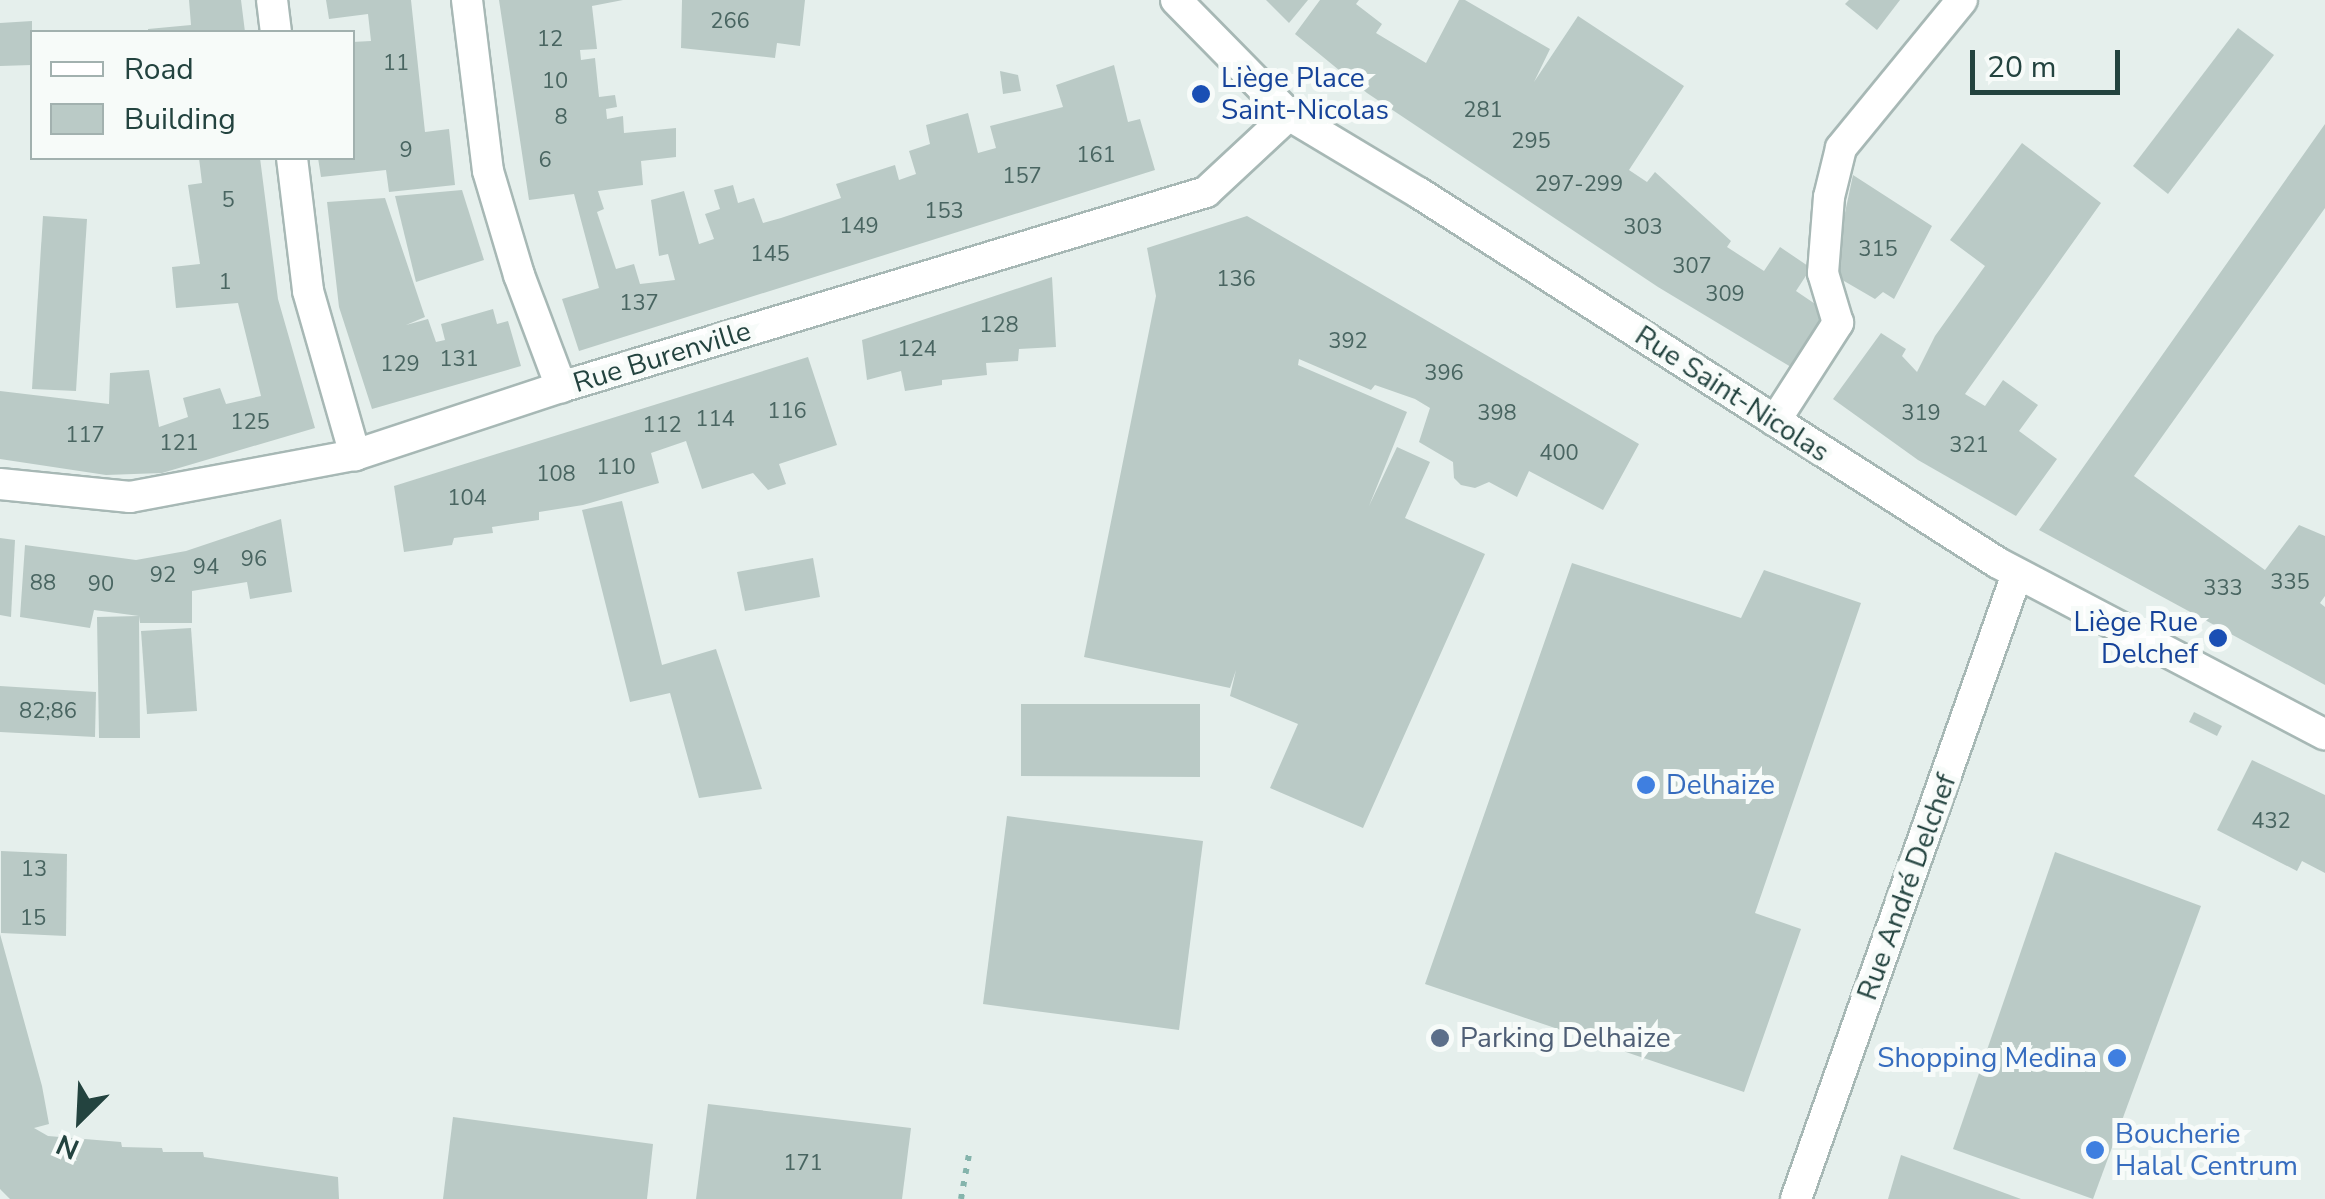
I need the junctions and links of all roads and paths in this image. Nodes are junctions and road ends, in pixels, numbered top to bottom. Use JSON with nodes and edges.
{"nodes":[{"id":1,"x":272,"y":0,"type":"edge"},
{"id":2,"x":467,"y":0,"type":"edge"},
{"id":3,"x":1176,"y":0,"type":"edge"},
{"id":4,"x":1962,"y":0,"type":"edge"},
{"id":5,"x":276,"y":30,"type":"edge"},
{"id":6,"x":1288,"y":115,"type":"junction"},
{"id":7,"x":292,"y":160,"type":"edge"},
{"id":8,"x":561,"y":387,"type":"junction"},
{"id":9,"x":1775,"y":421,"type":"junction"},
{"id":10,"x":355,"y":455,"type":"junction"},
{"id":11,"x":0,"y":484,"type":"edge"},
{"id":12,"x":2017,"y":574,"type":"junction"},
{"id":13,"x":2325,"y":734,"type":"edge"},
{"id":14,"x":968,"y":1154,"type":"dead end"},
{"id":15,"x":961,"y":1199,"type":"edge"},
{"id":16,"x":1796,"y":1199,"type":"edge"}],
"edges":[{"from":1,"to":5,"type":"street"},
{"from":2,"to":8,"type":"street"},
{"from":3,"to":6,"type":"street","name":"Rue Saint-Nicolas"},
{"from":4,"to":9,"type":"street"},
{"from":6,"to":8,"type":"street","name":"Rue Burenville"},
{"from":6,"to":9,"type":"street","name":"Rue Saint-Nicolas"},
{"from":7,"to":10,"type":"street"},
{"from":8,"to":10,"type":"street","name":"Rue Burenville"},
{"from":9,"to":12,"type":"street","name":"Rue Saint-Nicolas"},
{"from":10,"to":11,"type":"street","name":"Rue Burenville"},
{"from":12,"to":13,"type":"street","name":"Rue Saint-Nicolas"},
{"from":12,"to":16,"type":"street","name":"Rue André Delchef"},
{"from":14,"to":15,"type":"path"}]}
